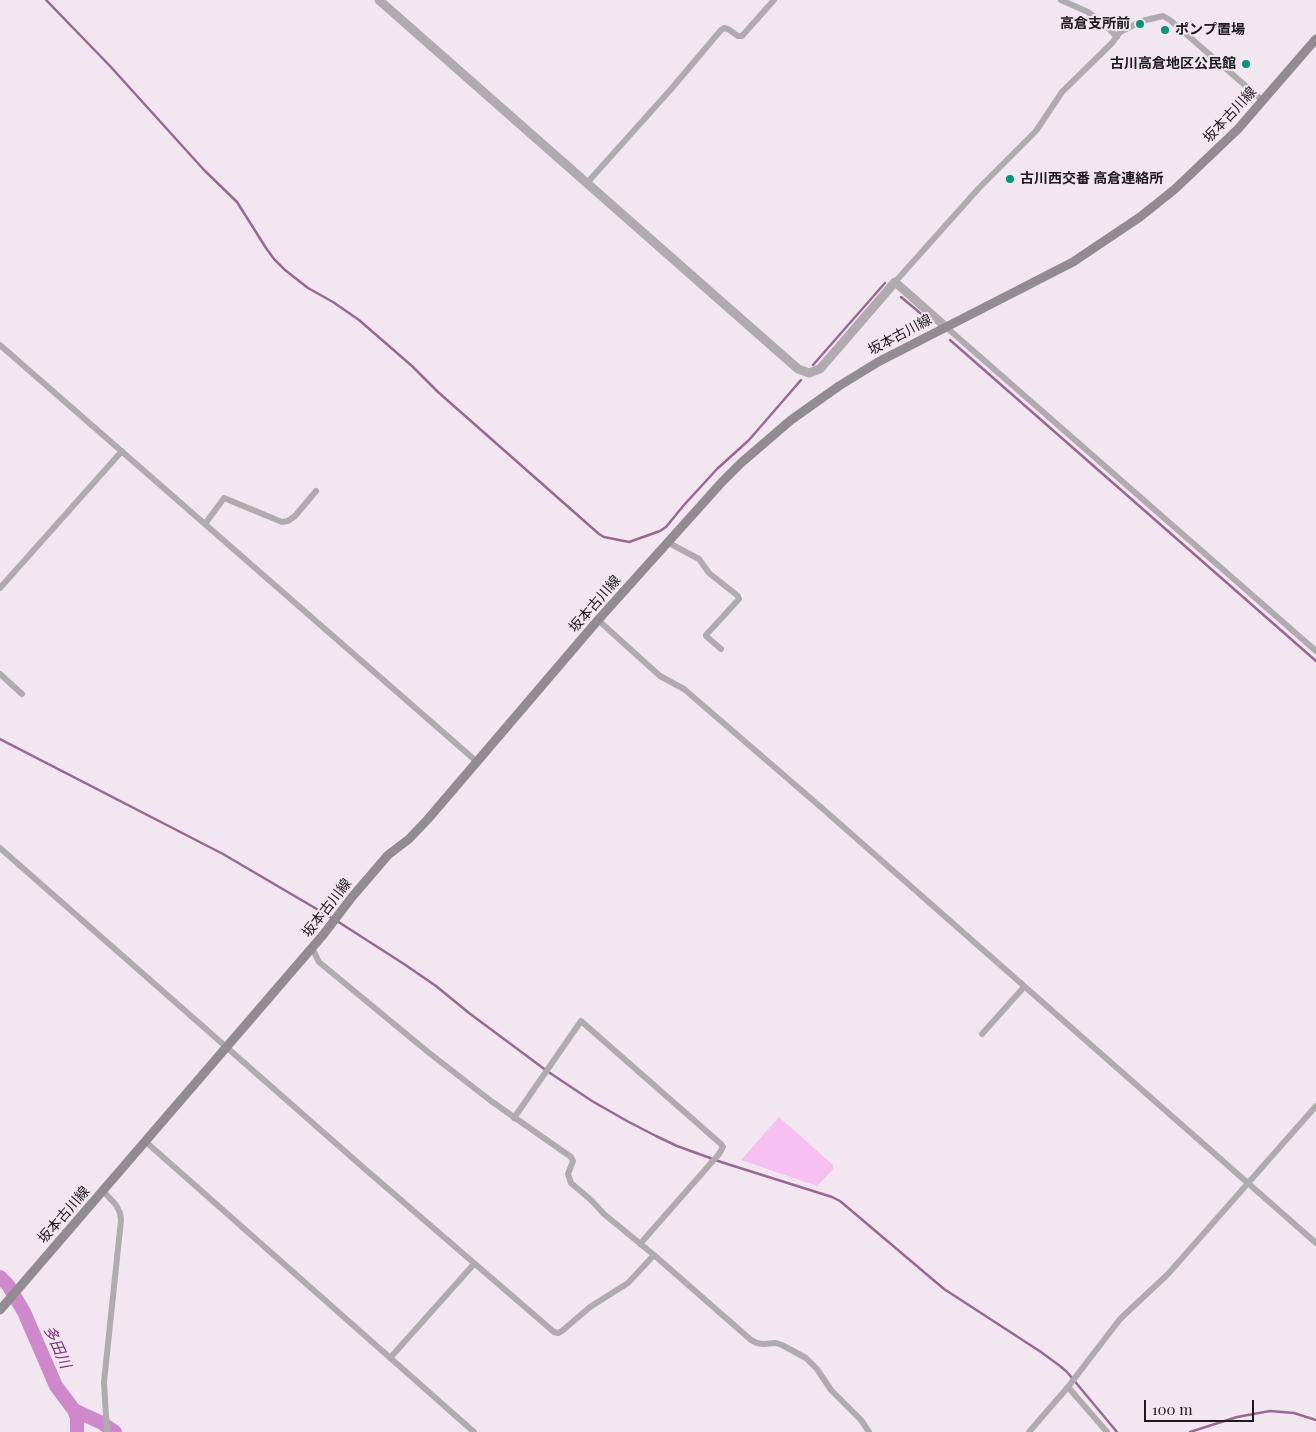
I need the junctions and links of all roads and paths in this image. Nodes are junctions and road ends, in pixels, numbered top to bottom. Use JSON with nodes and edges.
{"nodes":[{"id":1,"x":379,"y":0,"type":"edge"},
{"id":2,"x":774,"y":0,"type":"edge"},
{"id":3,"x":1061,"y":0,"type":"edge"},
{"id":4,"x":1117,"y":37,"type":"junction"},
{"id":5,"x":1316,"y":39,"type":"edge"},
{"id":6,"x":1263,"y":101,"type":"junction"},
{"id":7,"x":587,"y":183,"type":"junction"},
{"id":8,"x":895,"y":282,"type":"junction"},
{"id":9,"x":946,"y":327,"type":"junction"},
{"id":10,"x":0,"y":345,"type":"edge"},
{"id":11,"x":122,"y":451,"type":"junction"},
{"id":12,"x":316,"y":491,"type":"dead end"},
{"id":13,"x":205,"y":524,"type":"junction"},
{"id":14,"x":667,"y":542,"type":"junction"},
{"id":15,"x":0,"y":588,"type":"edge"},
{"id":16,"x":598,"y":620,"type":"junction"},
{"id":17,"x":720,"y":649,"type":"dead end"},
{"id":18,"x":1316,"y":651,"type":"edge"},
{"id":19,"x":0,"y":674,"type":"edge"},
{"id":20,"x":22,"y":694,"type":"dead end"},
{"id":21,"x":476,"y":761,"type":"junction"},
{"id":22,"x":0,"y":848,"type":"edge"},
{"id":23,"x":312,"y":948,"type":"junction"},
{"id":24,"x":1024,"y":987,"type":"junction"},
{"id":25,"x":982,"y":1034,"type":"dead end"},
{"id":26,"x":227,"y":1047,"type":"junction"},
{"id":27,"x":1316,"y":1106,"type":"edge"},
{"id":28,"x":514,"y":1118,"type":"junction"},
{"id":29,"x":146,"y":1142,"type":"junction"},
{"id":30,"x":1248,"y":1183,"type":"junction"},
{"id":31,"x":103,"y":1191,"type":"junction"},
{"id":32,"x":1316,"y":1243,"type":"edge"},
{"id":33,"x":640,"y":1244,"type":"junction"},
{"id":34,"x":654,"y":1255,"type":"junction"},
{"id":35,"x":474,"y":1264,"type":"junction"},
{"id":36,"x":0,"y":1310,"type":"edge"},
{"id":37,"x":390,"y":1358,"type":"junction"},
{"id":38,"x":1068,"y":1387,"type":"junction"},
{"id":39,"x":107,"y":1432,"type":"edge"},
{"id":40,"x":474,"y":1432,"type":"edge"},
{"id":41,"x":869,"y":1432,"type":"edge"},
{"id":42,"x":1029,"y":1432,"type":"edge"},
{"id":43,"x":1107,"y":1432,"type":"edge"}],
"edges":[{"from":1,"to":7,"type":"street"},
{"from":2,"to":7,"type":"street"},
{"from":3,"to":4,"type":"street"},
{"from":4,"to":6,"type":"street"},
{"from":4,"to":8,"type":"street"},
{"from":5,"to":6,"type":"main road","name":"坂本古川線"},
{"from":6,"to":9,"type":"main road","name":"坂本古川線"},
{"from":7,"to":8,"type":"street"},
{"from":8,"to":9,"type":"street"},
{"from":9,"to":14,"type":"main road","name":"坂本古川線"},
{"from":9,"to":18,"type":"street"},
{"from":10,"to":11,"type":"street"},
{"from":11,"to":13,"type":"street"},
{"from":11,"to":15,"type":"street"},
{"from":12,"to":13,"type":"street"},
{"from":13,"to":21,"type":"street"},
{"from":14,"to":16,"type":"main road","name":"坂本古川線"},
{"from":14,"to":17,"type":"street"},
{"from":16,"to":21,"type":"main road","name":"坂本古川線"},
{"from":16,"to":24,"type":"street"},
{"from":19,"to":20,"type":"street"},
{"from":21,"to":23,"type":"main road","name":"坂本古川線"},
{"from":22,"to":26,"type":"street"},
{"from":23,"to":26,"type":"main road","name":"坂本古川線"},
{"from":23,"to":28,"type":"street"},
{"from":24,"to":25,"type":"street"},
{"from":24,"to":30,"type":"street"},
{"from":26,"to":29,"type":"main road","name":"坂本古川線"},
{"from":26,"to":35,"type":"street"},
{"from":27,"to":30,"type":"street"},
{"from":28,"to":33,"type":"street"},
{"from":28,"to":33,"type":"street"},
{"from":29,"to":31,"type":"main road","name":"坂本古川線"},
{"from":29,"to":37,"type":"street"},
{"from":30,"to":32,"type":"street"},
{"from":30,"to":38,"type":"street"},
{"from":31,"to":36,"type":"main road","name":"坂本古川線"},
{"from":31,"to":39,"type":"street"},
{"from":33,"to":34,"type":"street"},
{"from":34,"to":35,"type":"street"},
{"from":34,"to":41,"type":"street"},
{"from":35,"to":37,"type":"street"},
{"from":37,"to":40,"type":"street"},
{"from":38,"to":42,"type":"street"},
{"from":38,"to":43,"type":"street"}]}
